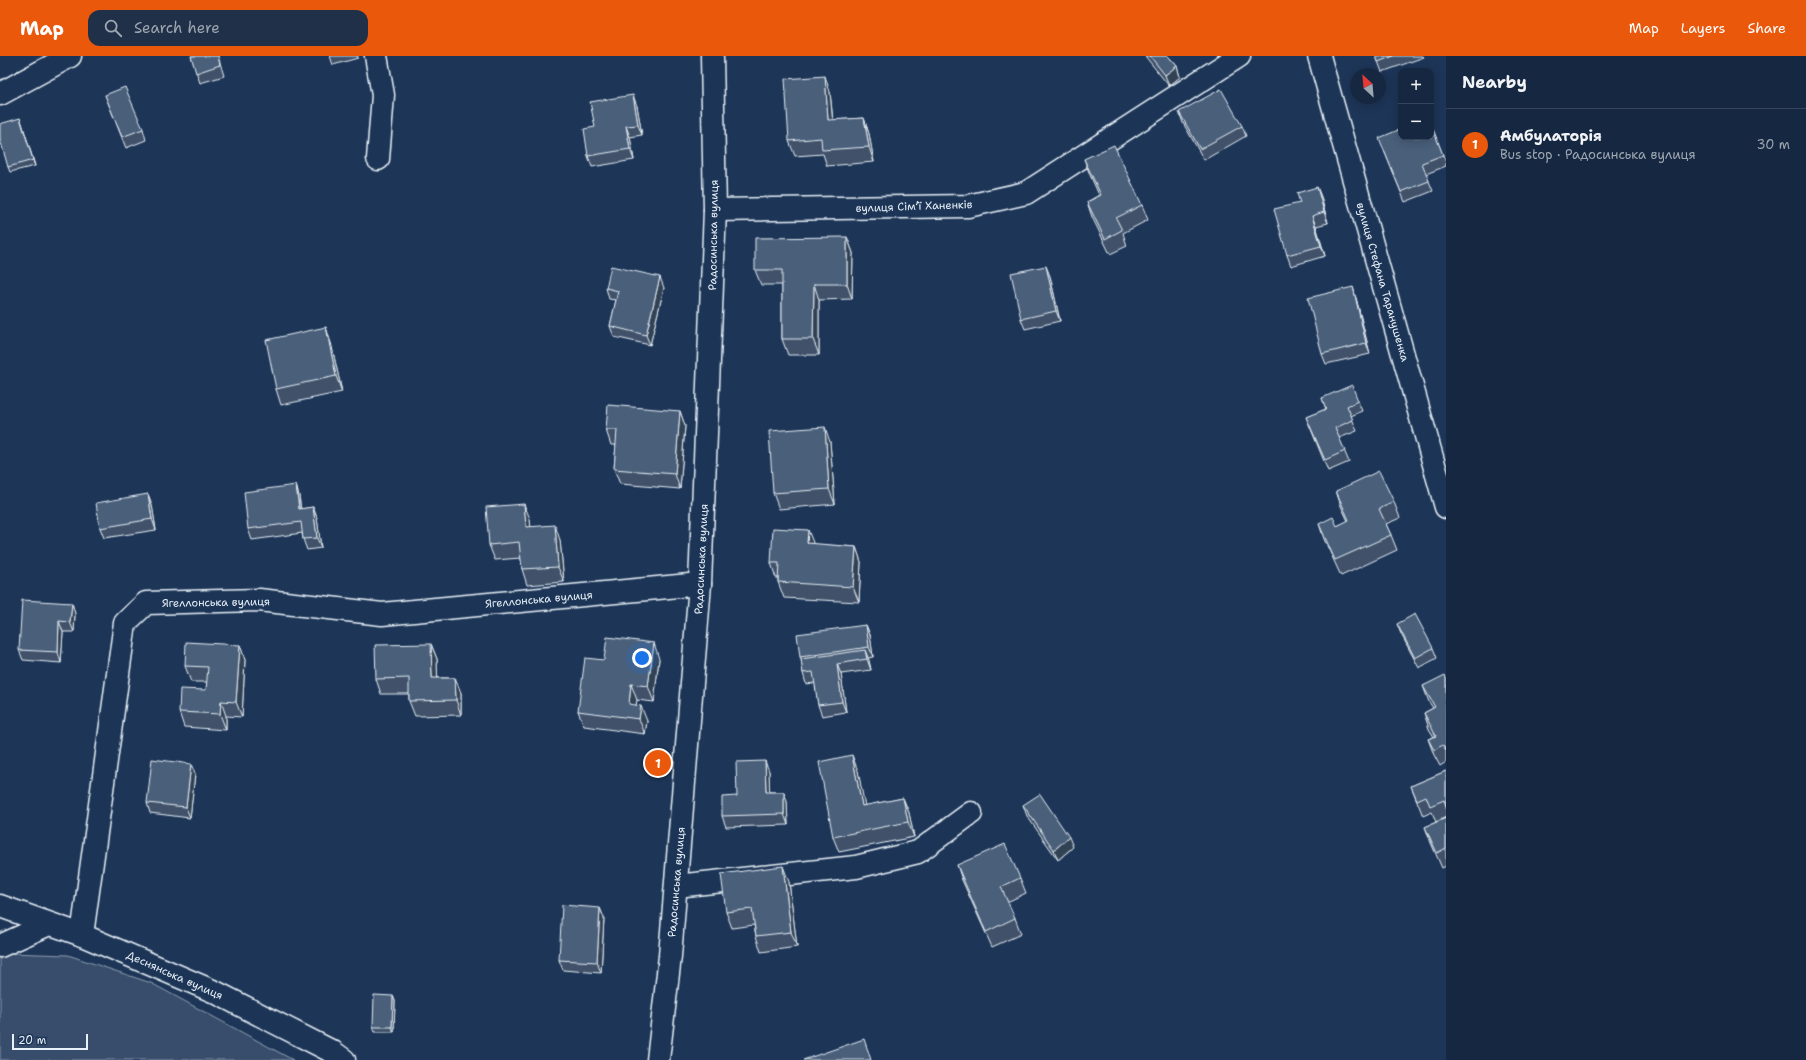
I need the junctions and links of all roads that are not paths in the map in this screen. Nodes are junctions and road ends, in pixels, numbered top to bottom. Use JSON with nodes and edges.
{"nodes":[{"id":1,"x":70,"y":56,"type":"edge"},
{"id":2,"x":376,"y":56,"type":"edge"},
{"id":3,"x":712,"y":56,"type":"edge"},
{"id":4,"x":1239,"y":56,"type":"edge"},
{"id":5,"x":1319,"y":56,"type":"edge"},
{"id":6,"x":0,"y":94,"type":"edge"},
{"id":7,"x":378,"y":159,"type":"dead end"},
{"id":8,"x":715,"y":210,"type":"junction"},
{"id":9,"x":1446,"y":507,"type":"edge"},
{"id":10,"x":700,"y":584,"type":"junction"},
{"id":11,"x":970,"y":813,"type":"dead end"},
{"id":12,"x":676,"y":886,"type":"junction"},
{"id":13,"x":0,"y":906,"type":"edge"},
{"id":14,"x":49,"y":924,"type":"junction"},
{"id":15,"x":82,"y":935,"type":"junction"},
{"id":16,"x":0,"y":946,"type":"edge"},
{"id":17,"x":344,"y":1060,"type":"edge"},
{"id":18,"x":658,"y":1060,"type":"edge"}],
"edges":[{"from":1,"to":6,"type":"street"},
{"from":2,"to":7,"type":"street"},
{"from":3,"to":8,"type":"street","name":"Радосинська вулиця"},
{"from":4,"to":8,"type":"street","name":"вулиця Сімʼї Ханенків"},
{"from":5,"to":9,"type":"street","name":"вулиця Стефана Таранушенка"},
{"from":8,"to":10,"type":"street","name":"Радосинська вулиця"},
{"from":10,"to":12,"type":"street","name":"Радосинська вулиця"},
{"from":10,"to":15,"type":"street","name":"Ягеллонська вулиця"},
{"from":11,"to":12,"type":"street"},
{"from":12,"to":18,"type":"street","name":"Радосинська вулиця"},
{"from":13,"to":14,"type":"street","name":"Деснянська вулиця"},
{"from":14,"to":15,"type":"street","name":"Деснянська вулиця"},
{"from":14,"to":16,"type":"street"},
{"from":15,"to":17,"type":"street","name":"Деснянська вулиця"}]}
